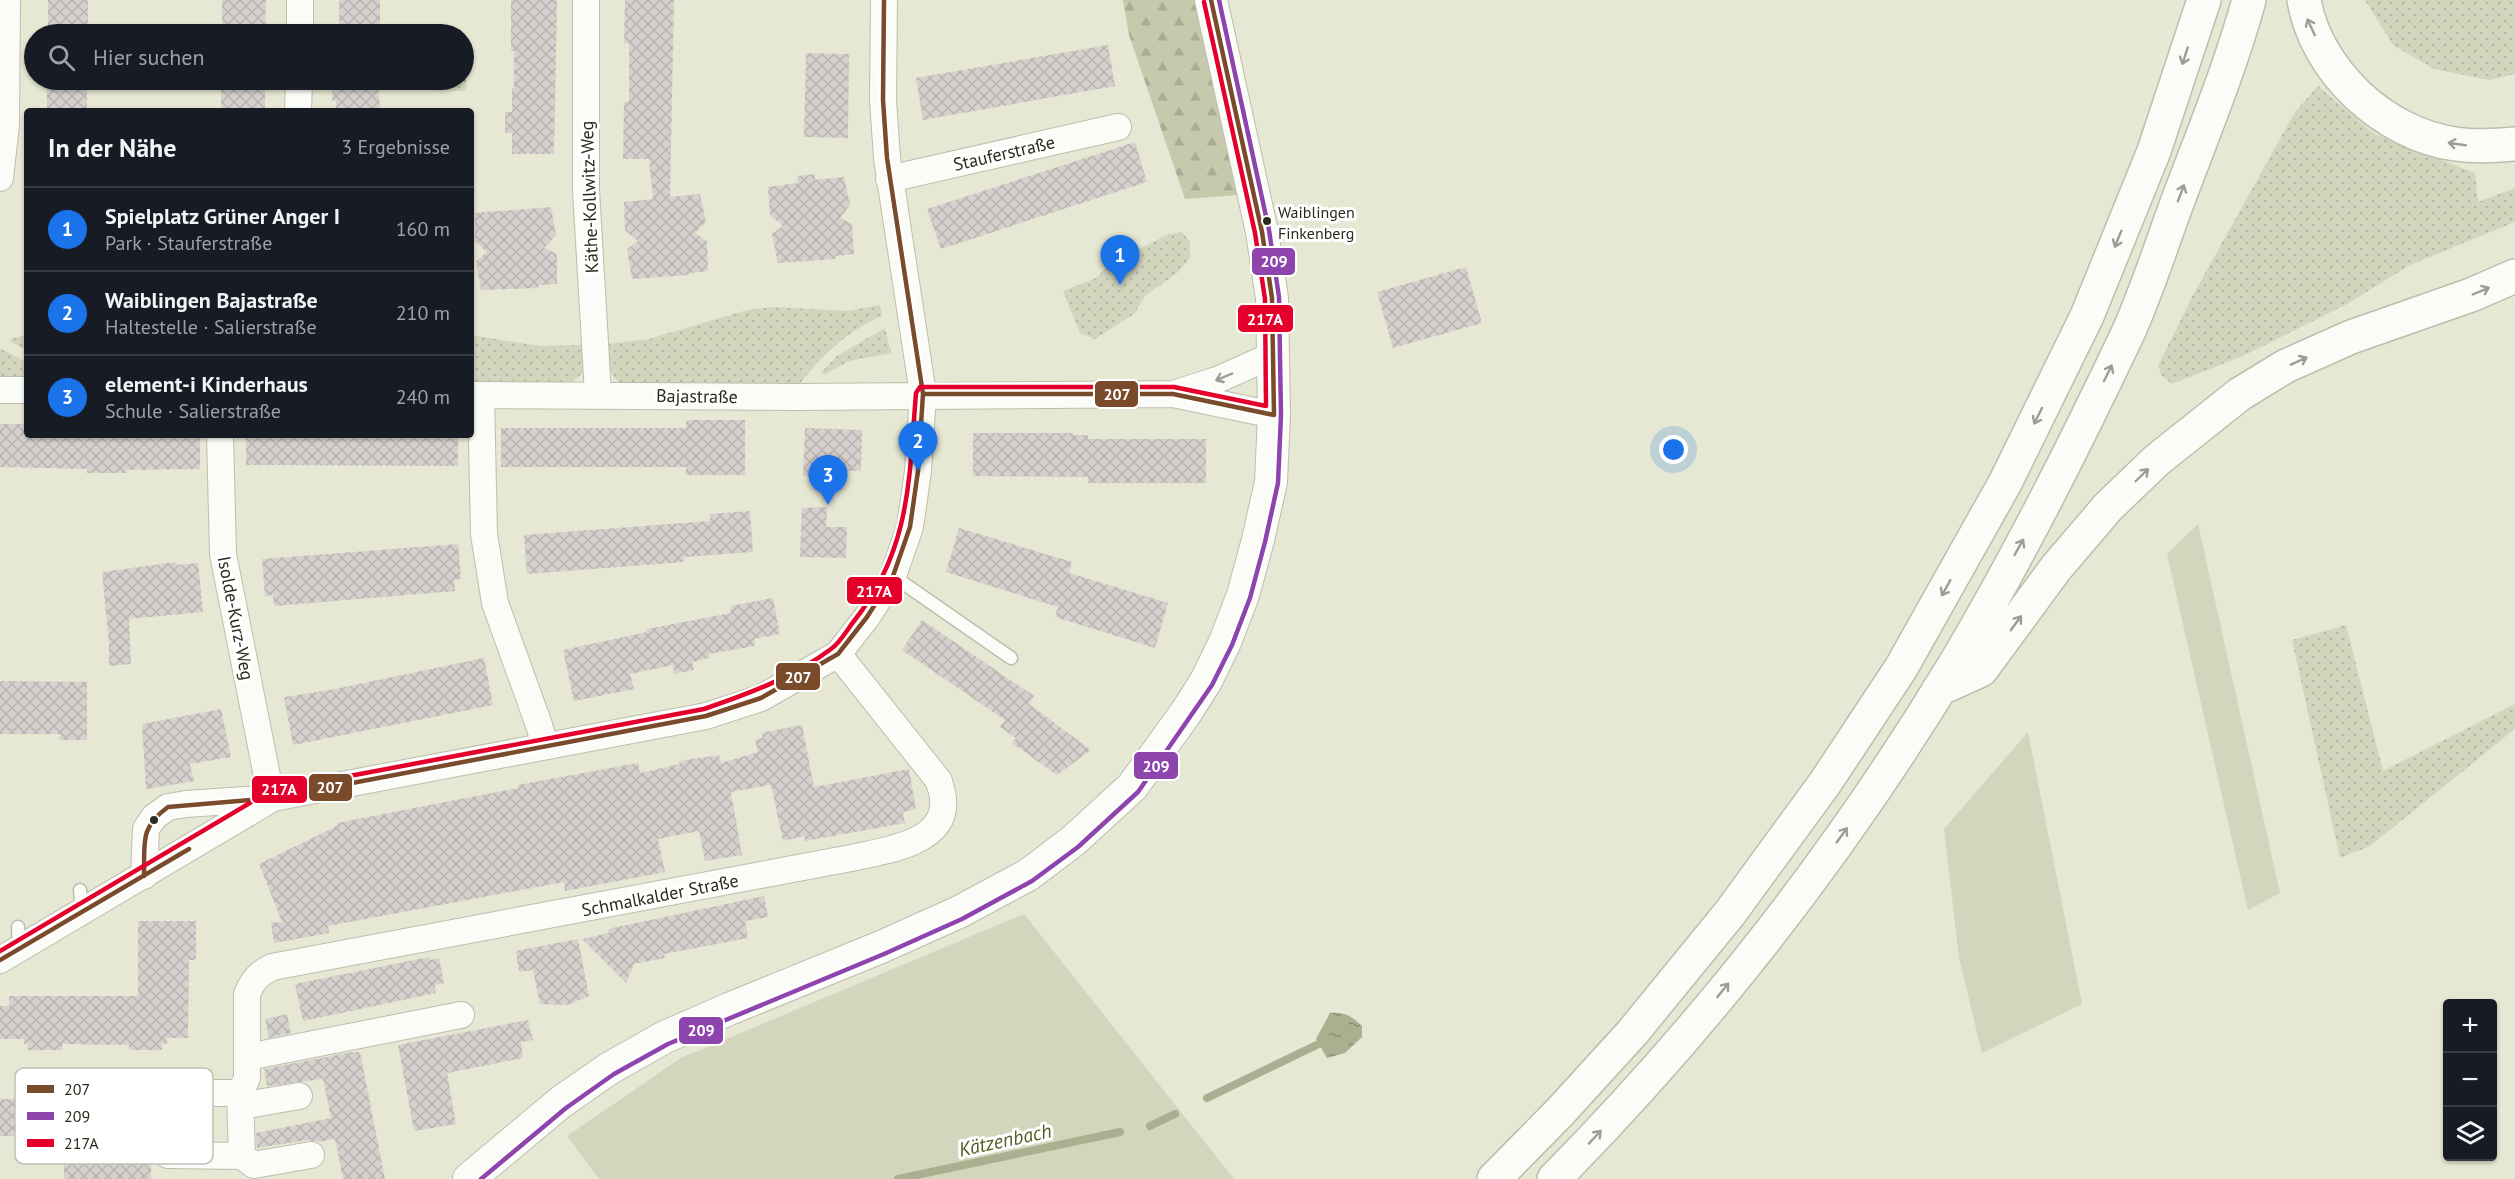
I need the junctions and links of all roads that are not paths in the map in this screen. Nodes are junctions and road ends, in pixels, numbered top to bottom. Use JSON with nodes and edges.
{"nodes":[{"id":1,"x":7,"y":0,"type":"edge"},
{"id":2,"x":300,"y":0,"type":"edge"},
{"id":3,"x":586,"y":0,"type":"edge"},
{"id":4,"x":884,"y":0,"type":"edge"},
{"id":5,"x":1211,"y":0,"type":"edge"},
{"id":6,"x":2204,"y":0,"type":"edge"},
{"id":7,"x":2249,"y":0,"type":"edge"},
{"id":8,"x":2304,"y":0,"type":"edge"},
{"id":9,"x":300,"y":24,"type":"edge"},
{"id":10,"x":299,"y":90,"type":"edge"},
{"id":11,"x":298,"y":108,"type":"edge"},
{"id":12,"x":1118,"y":127,"type":"dead end"},
{"id":13,"x":2515,"y":144,"type":"edge"},
{"id":14,"x":0,"y":178,"type":"edge"},
{"id":15,"x":889,"y":179,"type":"junction"},
{"id":16,"x":2515,"y":276,"type":"edge"},
{"id":17,"x":1273,"y":355,"type":"junction"},
{"id":18,"x":0,"y":390,"type":"edge"},
{"id":19,"x":24,"y":390,"type":"edge"},
{"id":20,"x":598,"y":394,"type":"junction"},
{"id":21,"x":923,"y":394,"type":"junction"},
{"id":22,"x":1173,"y":394,"type":"junction"},
{"id":23,"x":476,"y":395,"type":"edge"},
{"id":24,"x":1274,"y":415,"type":"junction"},
{"id":25,"x":220,"y":438,"type":"edge"},
{"id":26,"x":893,"y":576,"type":"junction"},
{"id":27,"x":838,"y":654,"type":"junction"},
{"id":28,"x":1011,"y":658,"type":"dead end"},
{"id":29,"x":1939,"y":689,"type":"junction"},
{"id":30,"x":544,"y":746,"type":"junction"},
{"id":31,"x":273,"y":798,"type":"junction"},
{"id":32,"x":144,"y":876,"type":"junction"},
{"id":33,"x":12,"y":945,"type":"edge"},
{"id":34,"x":461,"y":1015,"type":"dead end"},
{"id":35,"x":248,"y":1057,"type":"junction"},
{"id":36,"x":299,"y":1096,"type":"dead end"},
{"id":37,"x":213,"y":1097,"type":"edge"},
{"id":38,"x":241,"y":1099,"type":"junction"},
{"id":39,"x":311,"y":1155,"type":"dead end"},
{"id":40,"x":213,"y":1156,"type":"edge"},
{"id":41,"x":242,"y":1156,"type":"junction"},
{"id":42,"x":469,"y":1179,"type":"edge"},
{"id":43,"x":1494,"y":1179,"type":"edge"},
{"id":44,"x":1554,"y":1179,"type":"edge"}],
"edges":[{"from":1,"to":14,"type":"street"},
{"from":2,"to":9,"type":"street"},
{"from":3,"to":20,"type":"street","name":"Käthe-Kollwitz-Weg"},
{"from":4,"to":15,"type":"street"},
{"from":5,"to":17,"type":"street"},
{"from":6,"to":43,"type":"highway","one_way":true},
{"from":29,"to":7,"type":"highway","one_way":true},
{"from":13,"to":8,"type":"highway","one_way":true},
{"from":10,"to":11,"type":"street"},
{"from":12,"to":15,"type":"street","name":"Stauferstraße"},
{"from":15,"to":21,"type":"street"},
{"from":29,"to":16,"type":"highway","one_way":true},
{"from":17,"to":22,"type":"street","one_way":true},
{"from":17,"to":24,"type":"street"},
{"from":18,"to":19,"type":"street"},
{"from":20,"to":21,"type":"street","name":"Bajastraße"},
{"from":20,"to":23,"type":"street","name":"Bajastraße"},
{"from":21,"to":22,"type":"street"},
{"from":21,"to":26,"type":"street"},
{"from":22,"to":24,"type":"street"},
{"from":23,"to":30,"type":"street"},
{"from":24,"to":42,"type":"street"},
{"from":25,"to":31,"type":"street","name":"Isolde-Kurz-Weg"},
{"from":26,"to":27,"type":"street"},
{"from":26,"to":28,"type":"lane"},
{"from":27,"to":30,"type":"street"},
{"from":27,"to":35,"type":"street","name":"Schmalkalder Straße"},
{"from":44,"to":29,"type":"highway","one_way":true},
{"from":30,"to":31,"type":"street"},
{"from":31,"to":32,"type":"street"},
{"from":31,"to":32,"type":"street"},
{"from":32,"to":33,"type":"street"},
{"from":34,"to":35,"type":"street"},
{"from":35,"to":38,"type":"street","name":"Schmalkalder Straße"},
{"from":36,"to":38,"type":"street"},
{"from":37,"to":38,"type":"street"},
{"from":38,"to":41,"type":"street","name":"Schmalkalder Straße"},
{"from":39,"to":41,"type":"street"},
{"from":40,"to":41,"type":"street"}]}
